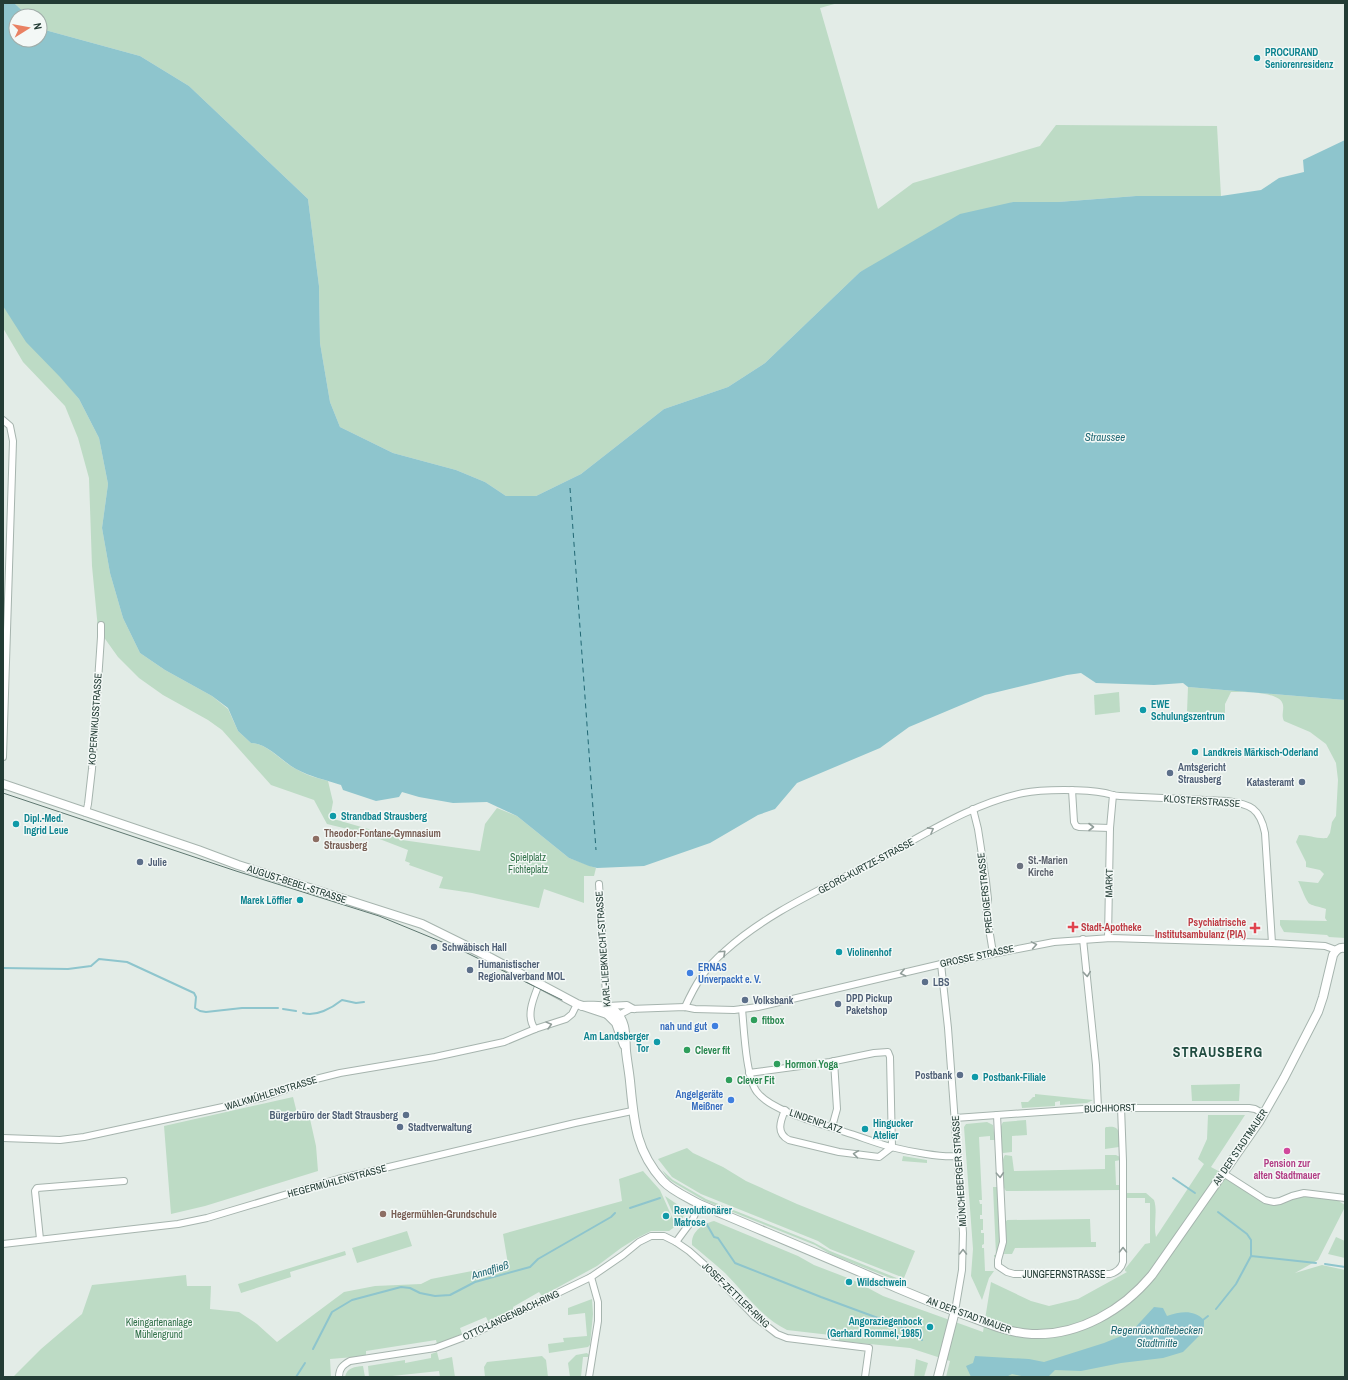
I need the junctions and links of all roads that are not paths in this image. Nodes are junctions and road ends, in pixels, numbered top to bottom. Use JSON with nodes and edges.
{"nodes":[{"id":1,"x":3,"y":420,"type":"edge"},
{"id":2,"x":101,"y":625,"type":"dead end"},
{"id":3,"x":3,"y":757,"type":"edge"},
{"id":4,"x":3,"y":784,"type":"edge"},
{"id":5,"x":1072,"y":790,"type":"junction"},
{"id":6,"x":1083,"y":791,"type":"joint"},
{"id":7,"x":1113,"y":795,"type":"junction"},
{"id":8,"x":973,"y":809,"type":"junction"},
{"id":9,"x":86,"y":813,"type":"junction"},
{"id":10,"x":1110,"y":828,"type":"junction"},
{"id":11,"x":598,"y":884,"type":"dead end"},
{"id":12,"x":1108,"y":938,"type":"junction"},
{"id":13,"x":1083,"y":939,"type":"junction"},
{"id":14,"x":1272,"y":943,"type":"junction"},
{"id":15,"x":1345,"y":948,"type":"edge"},
{"id":16,"x":1336,"y":950,"type":"junction"},
{"id":17,"x":992,"y":953,"type":"junction"},
{"id":18,"x":941,"y":964,"type":"junction"},
{"id":19,"x":539,"y":984,"type":"junction"},
{"id":20,"x":579,"y":1005,"type":"junction"},
{"id":21,"x":685,"y":1007,"type":"junction"},
{"id":22,"x":634,"y":1009,"type":"junction"},
{"id":23,"x":742,"y":1009,"type":"junction"},
{"id":24,"x":607,"y":1010,"type":"junction"},
{"id":25,"x":619,"y":1016,"type":"junction"},
{"id":26,"x":535,"y":1029,"type":"junction"},
{"id":27,"x":626,"y":1051,"type":"junction"},
{"id":28,"x":834,"y":1062,"type":"junction"},
{"id":29,"x":749,"y":1073,"type":"junction"},
{"id":30,"x":1121,"y":1107,"type":"junction"},
{"id":31,"x":1098,"y":1108,"type":"junction"},
{"id":32,"x":785,"y":1110,"type":"junction"},
{"id":33,"x":632,"y":1111,"type":"junction"},
{"id":34,"x":1264,"y":1114,"type":"junction"},
{"id":35,"x":997,"y":1115,"type":"junction"},
{"id":36,"x":955,"y":1118,"type":"junction"},
{"id":37,"x":832,"y":1127,"type":"junction"},
{"id":38,"x":3,"y":1138,"type":"edge"},
{"id":39,"x":892,"y":1147,"type":"junction"},
{"id":40,"x":958,"y":1156,"type":"junction"},
{"id":41,"x":1223,"y":1172,"type":"junction"},
{"id":42,"x":124,"y":1181,"type":"dead end"},
{"id":43,"x":1345,"y":1198,"type":"edge"},
{"id":44,"x":699,"y":1204,"type":"junction"},
{"id":45,"x":40,"y":1239,"type":"junction"},
{"id":46,"x":676,"y":1242,"type":"junction"},
{"id":47,"x":3,"y":1244,"type":"edge"},
{"id":48,"x":591,"y":1277,"type":"junction"},
{"id":49,"x":955,"y":1312,"type":"junction"},
{"id":50,"x":339,"y":1377,"type":"edge"},
{"id":51,"x":589,"y":1377,"type":"edge"},
{"id":52,"x":865,"y":1377,"type":"edge"},
{"id":53,"x":938,"y":1377,"type":"edge"}],
"edges":[{"from":1,"to":3,"type":"street"},
{"from":2,"to":9,"type":"street","name":"KOPERNIKUSSTRASSE"},
{"from":4,"to":9,"type":"street","name":"AUGUST-BEBEL-STRASSE"},
{"from":5,"to":6,"type":"street","name":"GEORG-KURTZE-STRASSE"},
{"from":5,"to":8,"type":"street","name":"GEORG-KURTZE-STRASSE"},
{"from":5,"to":10,"type":"street","one_way":true},
{"from":6,"to":7,"type":"street","name":"KLOSTERSTRASSE"},
{"from":7,"to":10,"type":"street","name":"MARKT"},
{"from":7,"to":14,"type":"street","name":"KLOSTERSTRASSE"},
{"from":8,"to":17,"type":"street","name":"PREDIGERSTRASSE"},
{"from":21,"to":8,"type":"street","name":"GEORG-KURTZE-STRASSE","one_way":true},
{"from":9,"to":19,"type":"street","name":"AUGUST-BEBEL-STRASSE"},
{"from":10,"to":12,"type":"street","name":"MARKT"},
{"from":11,"to":24,"type":"street","name":"KARL-LIEBKNECHT-STRASSE"},
{"from":12,"to":13,"type":"street","name":"GROSSE STRASSE"},
{"from":12,"to":14,"type":"street","name":"GROSSE STRASSE"},
{"from":17,"to":13,"type":"street","name":"GROSSE STRASSE","one_way":true},
{"from":13,"to":31,"type":"street","one_way":true},
{"from":14,"to":16,"type":"street","name":"GROSSE STRASSE"},
{"from":15,"to":16,"type":"street"},
{"from":16,"to":34,"type":"street","name":"AN DER STADTMAUER"},
{"from":17,"to":18,"type":"street","name":"GROSSE STRASSE"},
{"from":18,"to":23,"type":"street","name":"GROSSE STRASSE","one_way":true},
{"from":18,"to":36,"type":"street","name":"MÜNCHEBERGER STRASSE"},
{"from":19,"to":20,"type":"street","name":"AUGUST-BEBEL-STRASSE"},
{"from":19,"to":26,"type":"street"},
{"from":20,"to":24,"type":"street","name":"AUGUST-BEBEL-STRASSE"},
{"from":26,"to":20,"type":"street","name":"WALKMÜHLENSTRASSE","one_way":true},
{"from":21,"to":22,"type":"street","name":"GROSSE STRASSE"},
{"from":21,"to":23,"type":"street","name":"GROSSE STRASSE"},
{"from":22,"to":24,"type":"street","name":"GROSSE STRASSE"},
{"from":22,"to":25,"type":"street","name":"GROSSE STRASSE"},
{"from":23,"to":29,"type":"street"},
{"from":24,"to":25,"type":"street","name":"AUGUST-BEBEL-STRASSE"},
{"from":24,"to":27,"type":"street"},
{"from":25,"to":27,"type":"street"},
{"from":26,"to":38,"type":"street","name":"WALKMÜHLENSTRASSE"},
{"from":27,"to":33,"type":"street","name":"AN DER STADTMAUER"},
{"from":28,"to":29,"type":"street"},
{"from":28,"to":37,"type":"street"},
{"from":28,"to":39,"type":"street"},
{"from":29,"to":32,"type":"street"},
{"from":30,"to":31,"type":"street","name":"BUCHHORST"},
{"from":30,"to":34,"type":"street","name":"BUCHHORST"},
{"from":35,"to":30,"type":"street","name":"JUNGFERNSTRASSE","one_way":true},
{"from":31,"to":35,"type":"street","name":"BUCHHORST"},
{"from":32,"to":37,"type":"street","name":"LINDENPLATZ"},
{"from":39,"to":32,"type":"street","name":"LINDENPLATZ","one_way":true},
{"from":33,"to":44,"type":"street","name":"AN DER STADTMAUER"},
{"from":33,"to":45,"type":"street","name":"HEGERMÜHLENSTRASSE"},
{"from":34,"to":41,"type":"street","name":"AN DER STADTMAUER"},
{"from":35,"to":36,"type":"street","name":"BUCHHORST"},
{"from":36,"to":40,"type":"street","name":"MÜNCHEBERGER STRASSE"},
{"from":37,"to":39,"type":"street","name":"LINDENPLATZ"},
{"from":39,"to":40,"type":"street","name":"LINDENPLATZ"},
{"from":49,"to":40,"type":"street","name":"MÜNCHEBERGER STRASSE","one_way":true},
{"from":41,"to":43,"type":"street"},
{"from":41,"to":49,"type":"street","name":"AN DER STADTMAUER"},
{"from":42,"to":45,"type":"street"},
{"from":44,"to":46,"type":"street"},
{"from":44,"to":49,"type":"street","name":"AN DER STADTMAUER"},
{"from":45,"to":47,"type":"street","name":"HEGERMÜHLENSTRASSE"},
{"from":46,"to":48,"type":"street","name":"JOSEF-ZETTLER-RING"},
{"from":46,"to":52,"type":"street","name":"JOSEF-ZETTLER-RING"},
{"from":48,"to":50,"type":"street","name":"OTTO-LANGENBACH-RING"},
{"from":48,"to":51,"type":"street"},
{"from":49,"to":53,"type":"street","name":"MÜNCHEBERGER STRASSE"}]}
